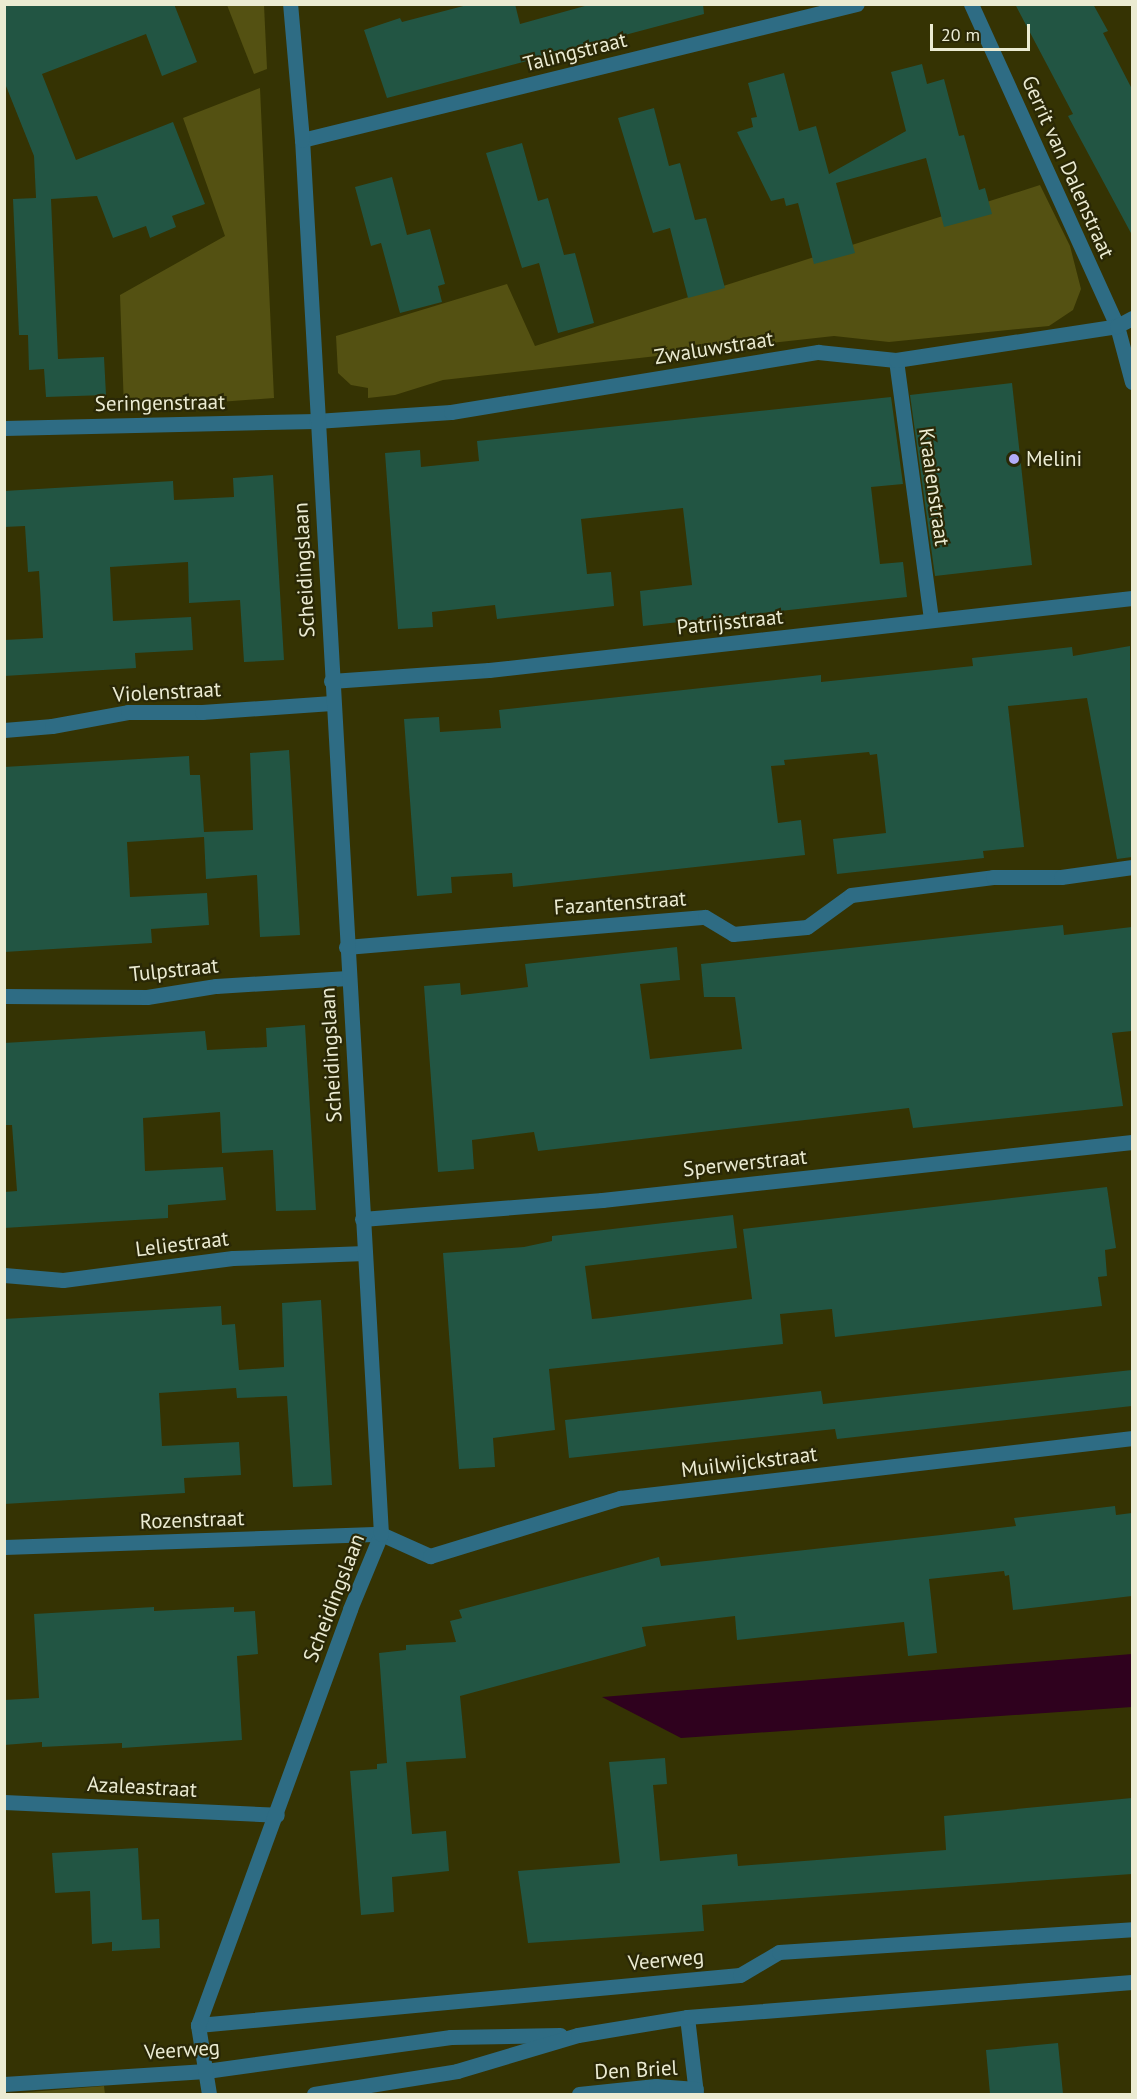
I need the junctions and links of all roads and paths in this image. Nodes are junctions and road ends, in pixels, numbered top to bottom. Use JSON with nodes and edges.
{"nodes":[{"id":1,"x":290,"y":4,"type":"edge"},
{"id":2,"x":857,"y":4,"type":"edge"},
{"id":3,"x":971,"y":4,"type":"edge"},
{"id":4,"x":302,"y":140,"type":"junction"},
{"id":5,"x":1132,"y":318,"type":"edge"},
{"id":6,"x":1117,"y":327,"type":"junction"},
{"id":7,"x":896,"y":360,"type":"junction"},
{"id":8,"x":1132,"y":382,"type":"edge"},
{"id":9,"x":316,"y":421,"type":"junction"},
{"id":10,"x":4,"y":428,"type":"edge"},
{"id":11,"x":1132,"y":598,"type":"edge"},
{"id":12,"x":931,"y":620,"type":"junction"},
{"id":13,"x":331,"y":681,"type":"junction"},
{"id":14,"x":332,"y":703,"type":"junction"},
{"id":15,"x":4,"y":729,"type":"edge"},
{"id":16,"x":1132,"y":867,"type":"edge"},
{"id":17,"x":346,"y":948,"type":"junction"},
{"id":18,"x":348,"y":978,"type":"junction"},
{"id":19,"x":4,"y":996,"type":"edge"},
{"id":20,"x":1132,"y":1142,"type":"edge"},
{"id":21,"x":362,"y":1219,"type":"junction"},
{"id":22,"x":364,"y":1253,"type":"junction"},
{"id":23,"x":4,"y":1275,"type":"edge"},
{"id":24,"x":1132,"y":1438,"type":"edge"},
{"id":25,"x":381,"y":1534,"type":"junction"},
{"id":26,"x":4,"y":1547,"type":"edge"},
{"id":27,"x":4,"y":1802,"type":"edge"},
{"id":28,"x":277,"y":1815,"type":"junction"},
{"id":29,"x":1132,"y":1929,"type":"edge"},
{"id":30,"x":1132,"y":1983,"type":"edge"},
{"id":31,"x":687,"y":2017,"type":"junction"},
{"id":32,"x":198,"y":2025,"type":"junction"},
{"id":33,"x":578,"y":2035,"type":"junction"},
{"id":34,"x":207,"y":2071,"type":"junction"},
{"id":35,"x":4,"y":2084,"type":"edge"},
{"id":36,"x":696,"y":2092,"type":"edge"},
{"id":37,"x":209,"y":2094,"type":"edge"},
{"id":38,"x":314,"y":2094,"type":"edge"},
{"id":39,"x":579,"y":2094,"type":"edge"}],
"edges":[{"from":1,"to":4,"type":"street","name":"Scheidingslaan"},
{"from":2,"to":4,"type":"street","name":"Talingstraat"},
{"from":3,"to":6,"type":"street","name":"Gerrit van Dalenstraat"},
{"from":4,"to":9,"type":"street","name":"Scheidingslaan"},
{"from":5,"to":6,"type":"street"},
{"from":6,"to":7,"type":"street","name":"Zwaluwstraat"},
{"from":6,"to":8,"type":"street","name":"Gerrit van Dalenstraat"},
{"from":7,"to":9,"type":"street","name":"Zwaluwstraat"},
{"from":7,"to":12,"type":"street","name":"Kraaienstraat"},
{"from":9,"to":10,"type":"street","name":"Seringenstraat"},
{"from":9,"to":13,"type":"street","name":"Scheidingslaan"},
{"from":11,"to":12,"type":"street","name":"Patrijsstraat"},
{"from":12,"to":13,"type":"street","name":"Patrijsstraat"},
{"from":13,"to":14,"type":"street","name":"Scheidingslaan"},
{"from":14,"to":15,"type":"street","name":"Violenstraat"},
{"from":14,"to":17,"type":"street","name":"Scheidingslaan"},
{"from":16,"to":17,"type":"street","name":"Fazantenstraat"},
{"from":17,"to":18,"type":"street","name":"Scheidingslaan"},
{"from":18,"to":19,"type":"street","name":"Tulpstraat"},
{"from":18,"to":21,"type":"street","name":"Scheidingslaan"},
{"from":20,"to":21,"type":"street","name":"Sperwerstraat"},
{"from":21,"to":22,"type":"street","name":"Scheidingslaan"},
{"from":22,"to":23,"type":"street","name":"Leliestraat"},
{"from":22,"to":25,"type":"street","name":"Scheidingslaan"},
{"from":24,"to":25,"type":"street","name":"Muilwijckstraat"},
{"from":25,"to":26,"type":"street","name":"Rozenstraat"},
{"from":25,"to":28,"type":"street","name":"Scheidingslaan"},
{"from":27,"to":28,"type":"street","name":"Azaleastraat"},
{"from":28,"to":32,"type":"street","name":"Scheidingslaan"},
{"from":29,"to":32,"type":"street","name":"Veerweg"},
{"from":30,"to":31,"type":"street","name":"Veerweg"},
{"from":31,"to":33,"type":"street","name":"Veerweg"},
{"from":31,"to":36,"type":"street"},
{"from":32,"to":34,"type":"street"},
{"from":33,"to":34,"type":"street","name":"Veerweg"},
{"from":33,"to":38,"type":"street","name":"Veerweg"},
{"from":34,"to":35,"type":"street","name":"Veerweg"},
{"from":34,"to":37,"type":"street"},
{"from":36,"to":39,"type":"street","name":"Den Briel"}]}
